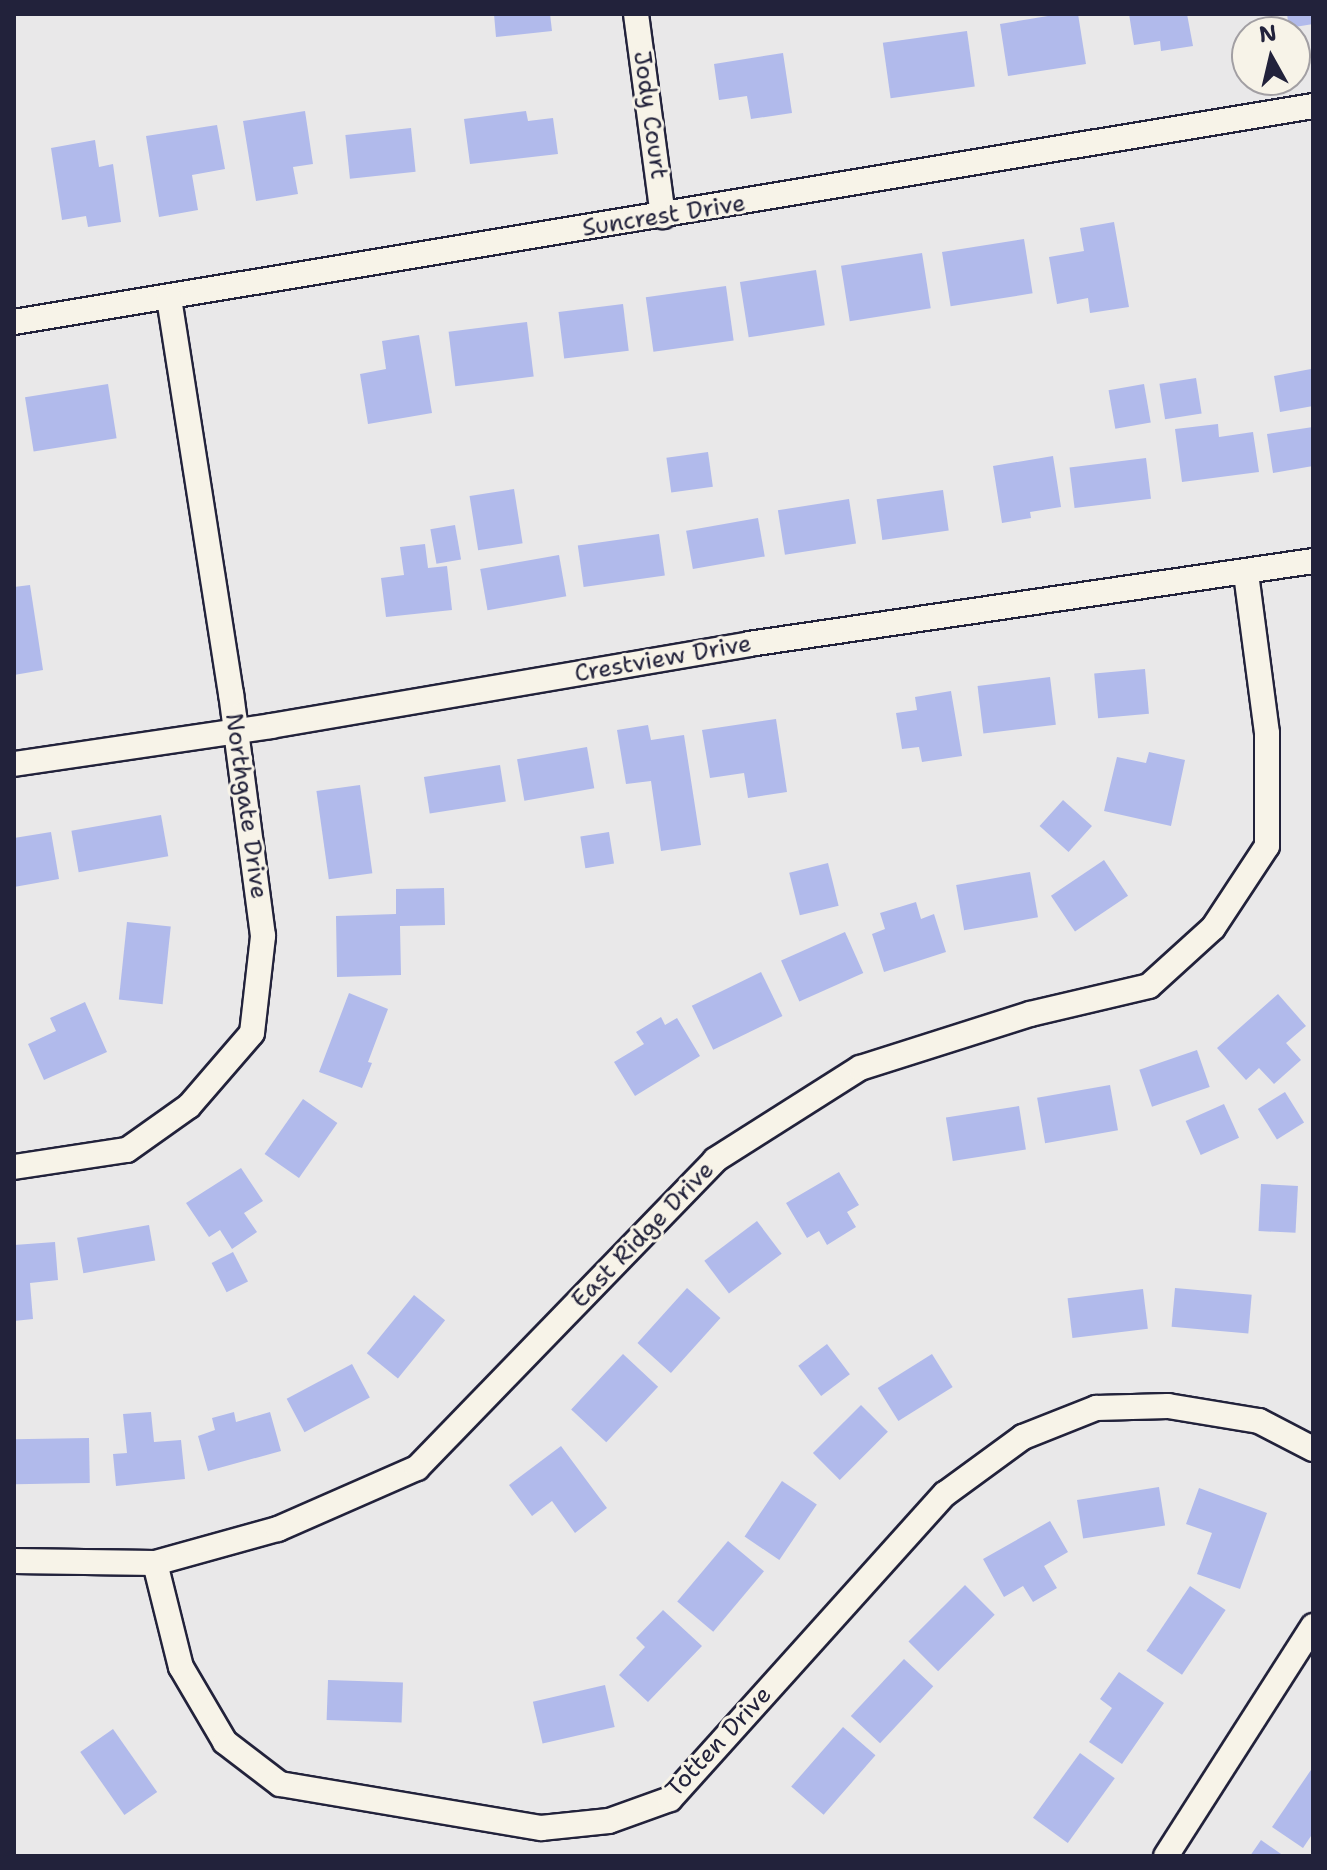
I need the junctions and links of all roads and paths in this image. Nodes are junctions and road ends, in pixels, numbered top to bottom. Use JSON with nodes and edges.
{"nodes":[{"id":1,"x":636,"y":14,"type":"edge"},
{"id":2,"x":1313,"y":106,"type":"edge"},
{"id":3,"x":663,"y":216,"type":"junction"},
{"id":4,"x":169,"y":297,"type":"junction"},
{"id":5,"x":14,"y":322,"type":"edge"},
{"id":6,"x":1313,"y":561,"type":"edge"},
{"id":7,"x":1246,"y":574,"type":"junction"},
{"id":8,"x":236,"y":730,"type":"junction"},
{"id":9,"x":14,"y":764,"type":"edge"},
{"id":10,"x":14,"y":1167,"type":"edge"},
{"id":11,"x":1313,"y":1449,"type":"edge"},
{"id":12,"x":14,"y":1561,"type":"edge"},
{"id":13,"x":155,"y":1563,"type":"junction"},
{"id":14,"x":1313,"y":1626,"type":"edge"},
{"id":15,"x":1166,"y":1856,"type":"edge"}],
"edges":[{"from":1,"to":3,"type":"street","name":"Jody Court"},
{"from":2,"to":3,"type":"street","name":"Suncrest Drive"},
{"from":3,"to":4,"type":"street","name":"Suncrest Drive"},
{"from":4,"to":5,"type":"street","name":"Suncrest Drive"},
{"from":4,"to":8,"type":"street","name":"Northgate Drive"},
{"from":6,"to":7,"type":"street","name":"Crestview Drive"},
{"from":7,"to":8,"type":"street","name":"Crestview Drive"},
{"from":7,"to":13,"type":"street","name":"East Ridge Drive"},
{"from":8,"to":9,"type":"street","name":"Crestview Drive"},
{"from":8,"to":10,"type":"street","name":"Northgate Drive"},
{"from":11,"to":13,"type":"street","name":"Totten Drive"},
{"from":12,"to":13,"type":"street","name":"East Ridge Drive"},
{"from":14,"to":15,"type":"street"}]}
